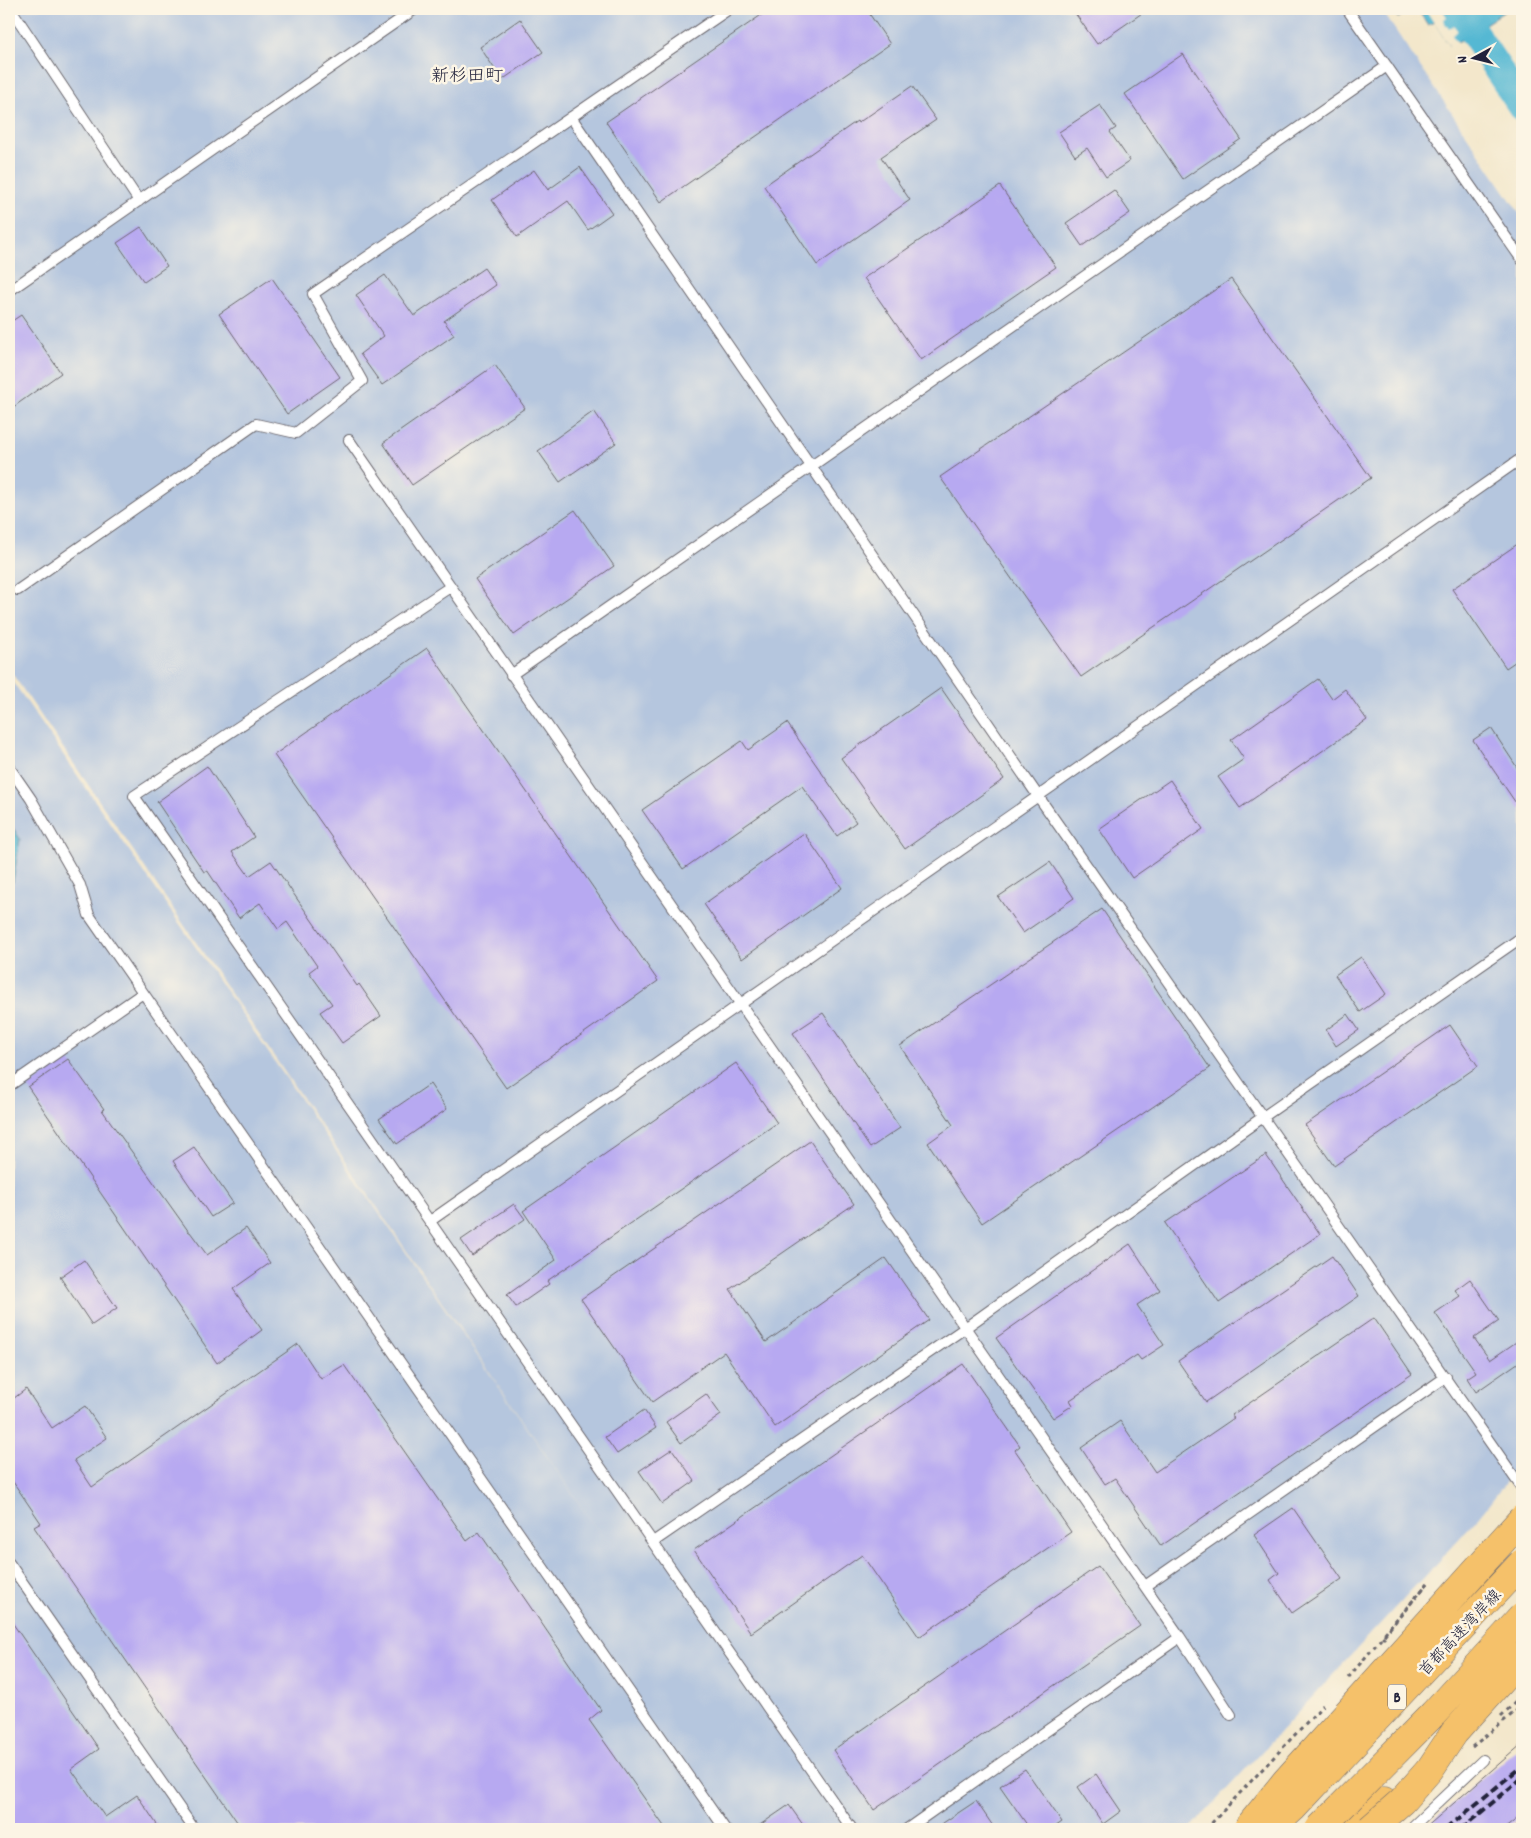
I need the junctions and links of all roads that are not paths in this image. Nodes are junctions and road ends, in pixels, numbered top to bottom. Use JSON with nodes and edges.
{"nodes":[{"id":1,"x":11,"y":9,"type":"edge"},
{"id":2,"x":414,"y":9,"type":"edge"},
{"id":3,"x":729,"y":9,"type":"edge"},
{"id":4,"x":1347,"y":9,"type":"edge"},
{"id":5,"x":1387,"y":66,"type":"junction"},
{"id":6,"x":571,"y":117,"type":"junction"},
{"id":7,"x":139,"y":201,"type":"junction"},
{"id":8,"x":1522,"y":260,"type":"edge"},
{"id":9,"x":9,"y":292,"type":"edge"},
{"id":10,"x":349,"y":440,"type":"dead end"},
{"id":11,"x":1522,"y":458,"type":"edge"},
{"id":12,"x":811,"y":467,"type":"junction"},
{"id":13,"x":450,"y":587,"type":"junction"},
{"id":14,"x":18,"y":590,"type":"dead end"},
{"id":15,"x":511,"y":675,"type":"junction"},
{"id":16,"x":9,"y":767,"type":"edge"},
{"id":17,"x":1038,"y":796,"type":"junction"},
{"id":18,"x":1522,"y":937,"type":"edge"},
{"id":19,"x":143,"y":993,"type":"junction"},
{"id":20,"x":740,"y":1005,"type":"junction"},
{"id":21,"x":9,"y":1086,"type":"edge"},
{"id":22,"x":1263,"y":1117,"type":"junction"},
{"id":23,"x":430,"y":1221,"type":"junction"},
{"id":24,"x":965,"y":1328,"type":"junction"},
{"id":25,"x":1446,"y":1377,"type":"junction"},
{"id":26,"x":1522,"y":1488,"type":"edge"},
{"id":27,"x":1522,"y":1519,"type":"edge"},
{"id":28,"x":653,"y":1542,"type":"junction"},
{"id":29,"x":9,"y":1563,"type":"edge"},
{"id":30,"x":1522,"y":1563,"type":"edge"},
{"id":31,"x":1145,"y":1586,"type":"junction"},
{"id":32,"x":1522,"y":1617,"type":"edge"},
{"id":33,"x":1180,"y":1637,"type":"junction"},
{"id":34,"x":1522,"y":1656,"type":"edge"},
{"id":35,"x":1231,"y":1715,"type":"dead end"},
{"id":36,"x":1452,"y":1736,"type":"junction"},
{"id":37,"x":1483,"y":1760,"type":"dead end"},
{"id":38,"x":194,"y":1829,"type":"edge"},
{"id":39,"x":725,"y":1829,"type":"edge"},
{"id":40,"x":852,"y":1829,"type":"edge"},
{"id":41,"x":906,"y":1829,"type":"edge"},
{"id":42,"x":1247,"y":1829,"type":"edge"},
{"id":43,"x":1270,"y":1829,"type":"edge"},
{"id":44,"x":1319,"y":1829,"type":"edge"},
{"id":45,"x":1354,"y":1829,"type":"edge"},
{"id":46,"x":1370,"y":1829,"type":"edge"},
{"id":47,"x":1410,"y":1829,"type":"edge"}],
"edges":[{"from":1,"to":7,"type":"lane"},
{"from":2,"to":7,"type":"lane"},
{"from":3,"to":6,"type":"lane"},
{"from":4,"to":5,"type":"lane"},
{"from":5,"to":8,"type":"lane"},
{"from":5,"to":12,"type":"lane"},
{"from":6,"to":12,"type":"lane"},
{"from":6,"to":14,"type":"lane"},
{"from":7,"to":9,"type":"lane"},
{"from":10,"to":13,"type":"lane"},
{"from":11,"to":17,"type":"lane"},
{"from":12,"to":15,"type":"lane"},
{"from":12,"to":17,"type":"lane"},
{"from":13,"to":15,"type":"lane"},
{"from":13,"to":23,"type":"lane"},
{"from":15,"to":20,"type":"lane"},
{"from":16,"to":19,"type":"lane"},
{"from":17,"to":20,"type":"lane"},
{"from":17,"to":22,"type":"lane"},
{"from":18,"to":22,"type":"lane"},
{"from":19,"to":21,"type":"lane"},
{"from":19,"to":39,"type":"lane"},
{"from":20,"to":23,"type":"lane"},
{"from":20,"to":24,"type":"lane"},
{"from":22,"to":24,"type":"lane"},
{"from":22,"to":25,"type":"lane"},
{"from":23,"to":28,"type":"lane"},
{"from":24,"to":28,"type":"lane"},
{"from":24,"to":31,"type":"lane"},
{"from":25,"to":26,"type":"lane"},
{"from":25,"to":31,"type":"lane"},
{"from":27,"to":42,"type":"highway","bridge":true},
{"from":28,"to":40,"type":"lane"},
{"from":29,"to":38,"type":"lane"},
{"from":30,"to":43,"type":"highway","name":"首都高速湾岸線","number":"B","bridge":true},
{"from":31,"to":33,"type":"lane"},
{"from":32,"to":44,"type":"highway","number":"B","bridge":true},
{"from":33,"to":35,"type":"lane"},
{"from":33,"to":41,"type":"lane"},
{"from":34,"to":36,"type":"highway","bridge":true},
{"from":36,"to":45,"type":"highway","bridge":true},
{"from":36,"to":46,"type":"highway","bridge":true},
{"from":37,"to":47,"type":"lane"}]}
